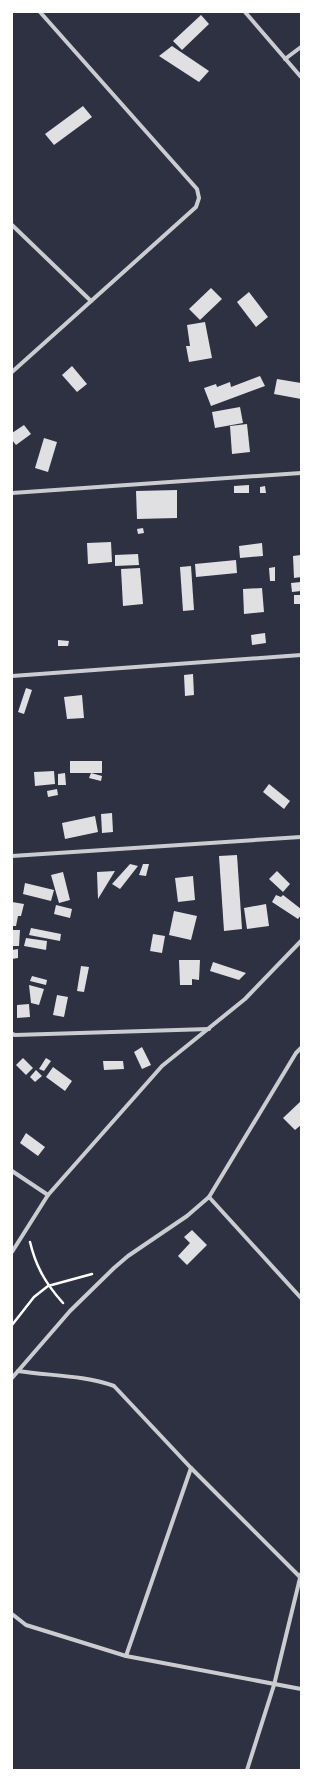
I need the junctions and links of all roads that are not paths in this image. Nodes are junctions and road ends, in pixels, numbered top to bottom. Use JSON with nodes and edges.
{"nodes":[{"id":1,"x":40,"y":12,"type":"edge"},
{"id":2,"x":245,"y":12,"type":"edge"},
{"id":3,"x":301,"y":47,"type":"edge"},
{"id":4,"x":285,"y":59,"type":"junction"},
{"id":5,"x":301,"y":77,"type":"edge"},
{"id":6,"x":12,"y":226,"type":"edge"},
{"id":7,"x":91,"y":301,"type":"junction"},
{"id":8,"x":12,"y":372,"type":"edge"},
{"id":9,"x":301,"y":473,"type":"edge"},
{"id":10,"x":12,"y":493,"type":"edge"},
{"id":11,"x":301,"y":655,"type":"edge"},
{"id":12,"x":12,"y":676,"type":"edge"},
{"id":13,"x":301,"y":837,"type":"edge"},
{"id":14,"x":12,"y":856,"type":"edge"},
{"id":15,"x":301,"y":941,"type":"edge"},
{"id":16,"x":210,"y":1029,"type":"junction"},
{"id":17,"x":12,"y":1034,"type":"edge"},
{"id":18,"x":301,"y":1048,"type":"edge"},
{"id":19,"x":296,"y":1053,"type":"junction"},
{"id":20,"x":301,"y":1058,"type":"edge"},
{"id":21,"x":12,"y":1171,"type":"edge"},
{"id":22,"x":48,"y":1194,"type":"junction"},
{"id":23,"x":209,"y":1197,"type":"junction"},
{"id":24,"x":12,"y":1252,"type":"edge"},
{"id":25,"x":301,"y":1298,"type":"edge"},
{"id":26,"x":18,"y":1371,"type":"junction"},
{"id":27,"x":12,"y":1378,"type":"edge"},
{"id":28,"x":192,"y":1468,"type":"junction"},
{"id":29,"x":300,"y":1576,"type":"edge"},
{"id":30,"x":12,"y":1614,"type":"edge"},
{"id":31,"x":126,"y":1656,"type":"junction"},
{"id":32,"x":274,"y":1685,"type":"junction"},
{"id":33,"x":301,"y":1689,"type":"edge"},
{"id":34,"x":247,"y":1770,"type":"edge"}],
"edges":[{"from":1,"to":7,"type":"street"},
{"from":2,"to":4,"type":"street"},
{"from":3,"to":4,"type":"street"},
{"from":4,"to":5,"type":"street"},
{"from":6,"to":7,"type":"street"},
{"from":7,"to":8,"type":"street"},
{"from":9,"to":10,"type":"street"},
{"from":11,"to":12,"type":"street"},
{"from":13,"to":14,"type":"street"},
{"from":15,"to":16,"type":"street"},
{"from":16,"to":17,"type":"street"},
{"from":16,"to":22,"type":"street"},
{"from":18,"to":19,"type":"street"},
{"from":19,"to":20,"type":"street"},
{"from":19,"to":23,"type":"street"},
{"from":21,"to":22,"type":"street"},
{"from":22,"to":24,"type":"street"},
{"from":23,"to":25,"type":"street"},
{"from":23,"to":26,"type":"street"},
{"from":26,"to":27,"type":"street"},
{"from":26,"to":28,"type":"street"},
{"from":28,"to":29,"type":"street"},
{"from":28,"to":31,"type":"street"},
{"from":29,"to":32,"type":"street"},
{"from":30,"to":31,"type":"street"},
{"from":31,"to":32,"type":"street"},
{"from":32,"to":33,"type":"street"},
{"from":32,"to":34,"type":"street"}]}
